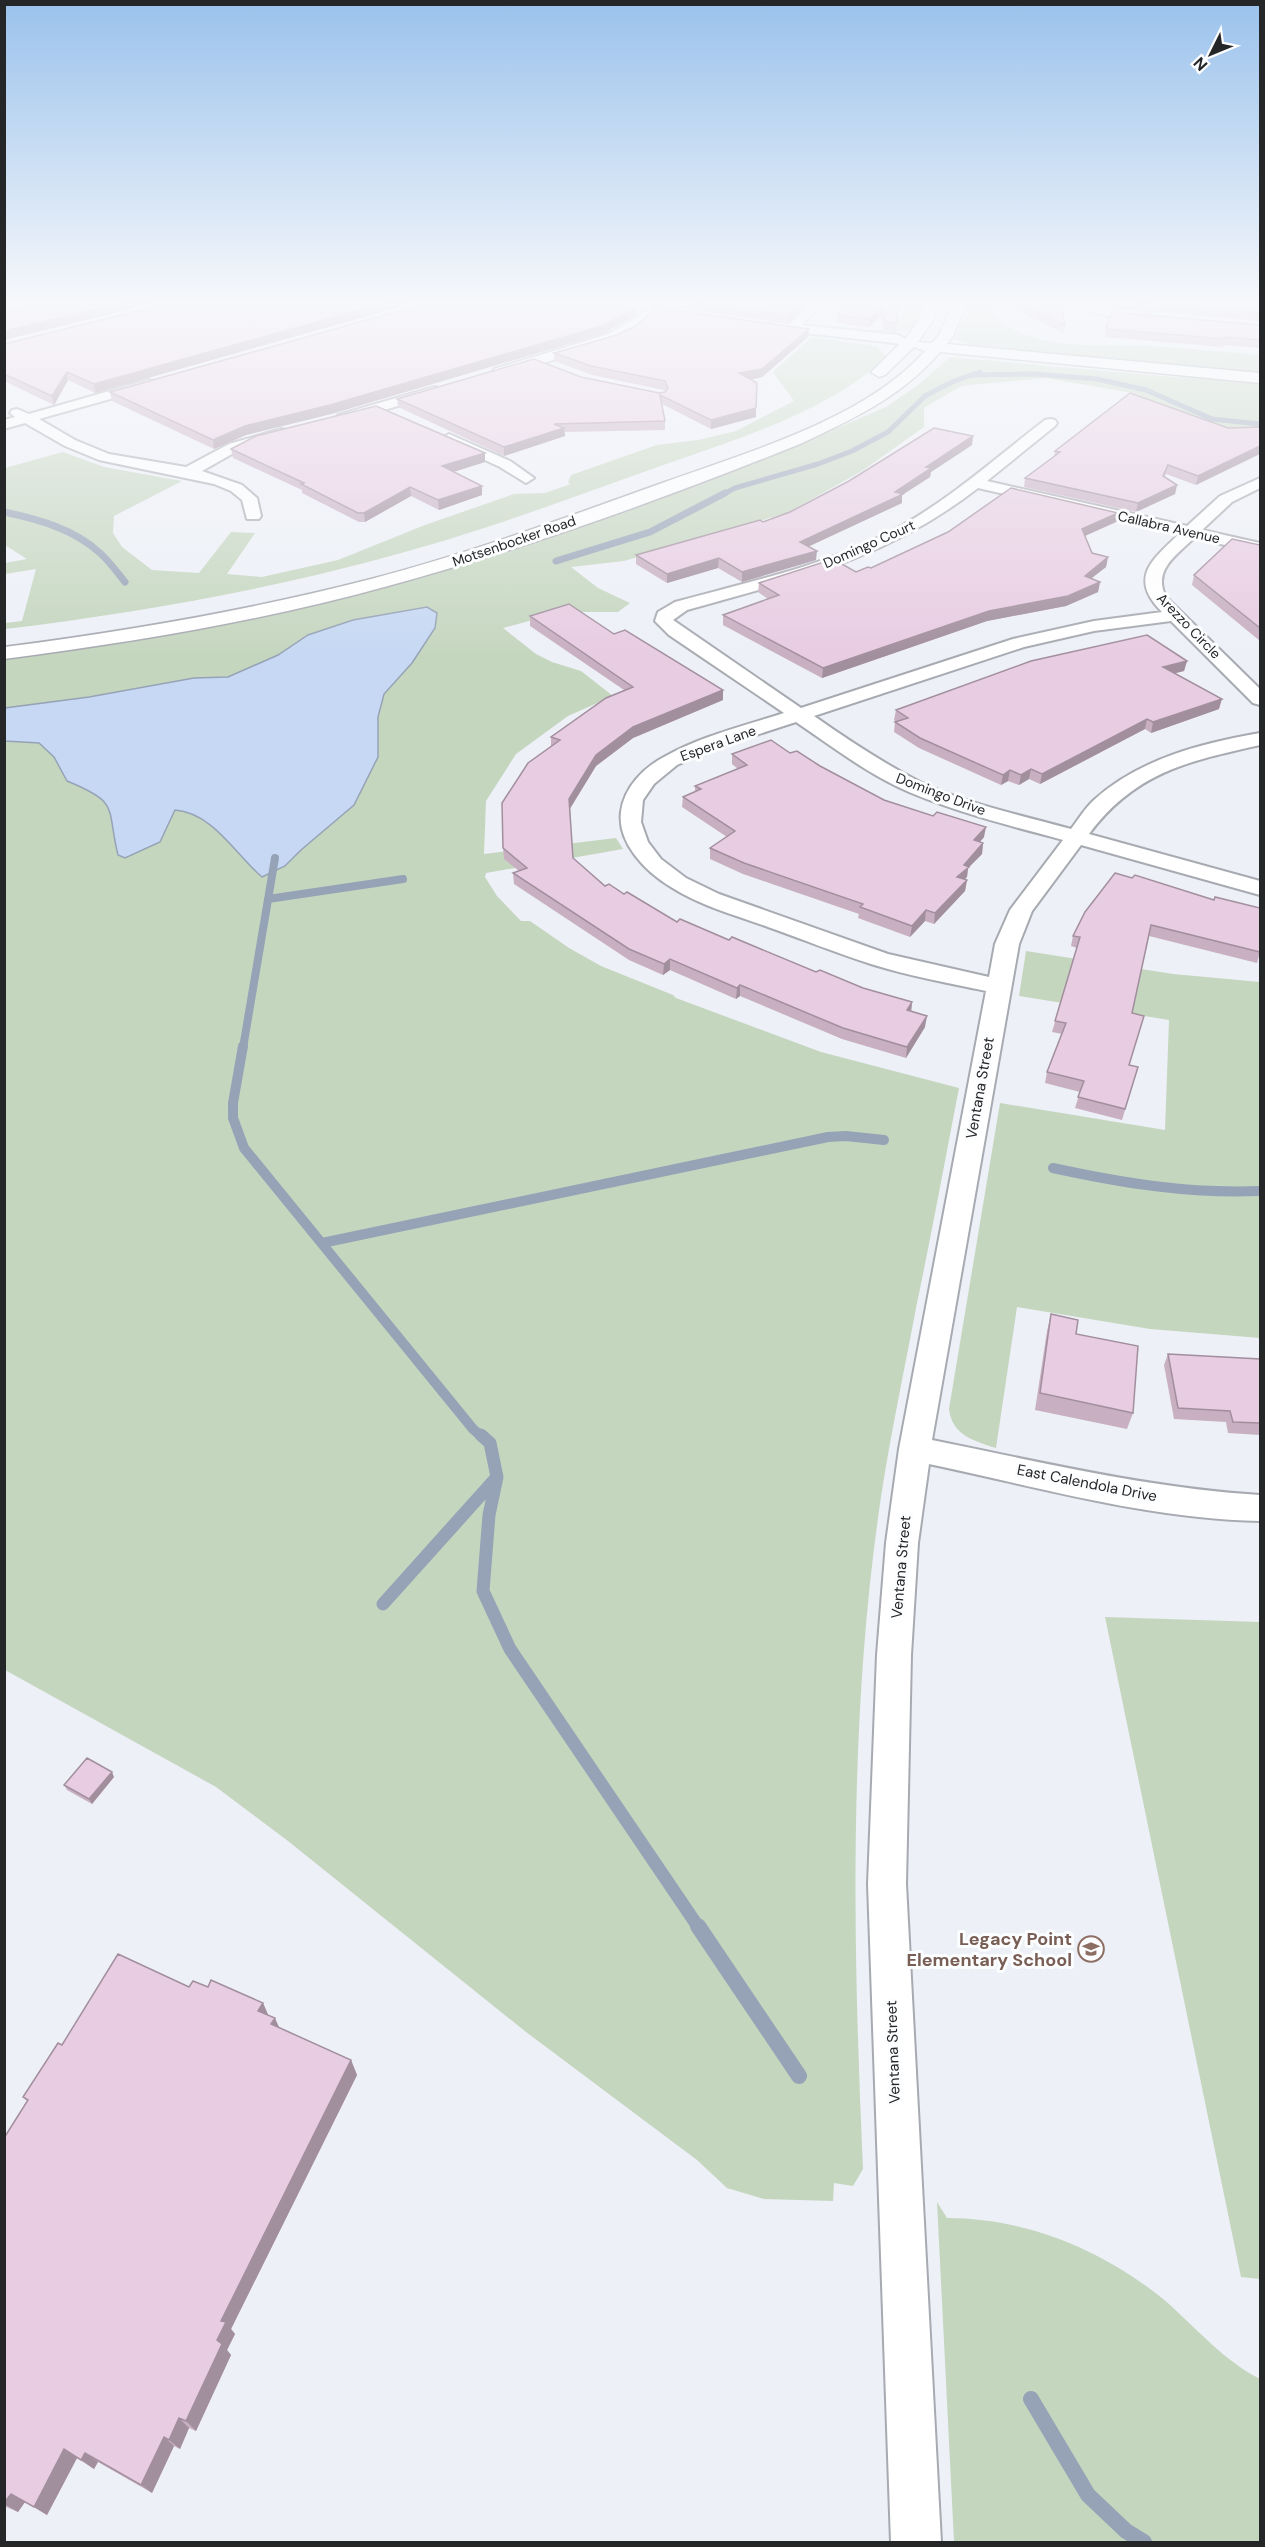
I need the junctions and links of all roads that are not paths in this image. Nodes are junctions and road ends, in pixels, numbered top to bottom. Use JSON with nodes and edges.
{"nodes":[{"id":1,"x":20,"y":420,"type":"edge"},
{"id":2,"x":31,"y":420,"type":"edge"},
{"id":3,"x":335,"y":420,"type":"edge"},
{"id":4,"x":794,"y":420,"type":"edge"},
{"id":5,"x":837,"y":420,"type":"edge"},
{"id":6,"x":328,"y":422,"type":"edge"},
{"id":7,"x":1050,"y":423,"type":"dead end"},
{"id":8,"x":4,"y":424,"type":"edge"},
{"id":9,"x":299,"y":429,"type":"edge"},
{"id":10,"x":434,"y":432,"type":"edge"},
{"id":11,"x":187,"y":472,"type":"junction"},
{"id":12,"x":526,"y":478,"type":"dead end"},
{"id":13,"x":973,"y":482,"type":"junction"},
{"id":14,"x":1260,"y":482,"type":"edge"},
{"id":15,"x":253,"y":516,"type":"dead end"},
{"id":16,"x":1190,"y":532,"type":"junction"},
{"id":17,"x":1260,"y":548,"type":"edge"},
{"id":18,"x":1175,"y":615,"type":"junction"},
{"id":19,"x":655,"y":616,"type":"joint"},
{"id":20,"x":4,"y":635,"type":"edge"},
{"id":21,"x":4,"y":653,"type":"edge"},
{"id":22,"x":1260,"y":699,"type":"edge"},
{"id":23,"x":799,"y":715,"type":"junction"},
{"id":24,"x":1260,"y":739,"type":"edge"},
{"id":25,"x":1074,"y":837,"type":"junction"},
{"id":26,"x":1260,"y":888,"type":"edge"},
{"id":27,"x":999,"y":986,"type":"junction"},
{"id":28,"x":915,"y":1449,"type":"junction"},
{"id":29,"x":1260,"y":1508,"type":"edge"},
{"id":30,"x":916,"y":2542,"type":"edge"}],
"edges":[{"from":1,"to":8,"type":"street"},
{"from":2,"to":11,"type":"street"},
{"from":3,"to":6,"type":"street"},
{"from":4,"to":20,"type":"main road","name":"Motsenbocker Road"},
{"from":5,"to":21,"type":"main road","name":"Motsenbocker Road"},
{"from":7,"to":13,"type":"street","name":"Domingo Court"},
{"from":9,"to":11,"type":"street"},
{"from":10,"to":12,"type":"street"},
{"from":11,"to":15,"type":"street"},
{"from":13,"to":16,"type":"street","name":"Callabra Avenue"},
{"from":13,"to":19,"type":"street","name":"Domingo Court"},
{"from":14,"to":16,"type":"street","name":"Arezzo Circle"},
{"from":16,"to":17,"type":"street","name":"Callabra Avenue"},
{"from":16,"to":18,"type":"street","name":"Arezzo Circle"},
{"from":18,"to":22,"type":"street","name":"Arezzo Circle"},
{"from":18,"to":23,"type":"street","name":"Espera Lane"},
{"from":19,"to":23,"type":"street","name":"Domingo Drive"},
{"from":23,"to":25,"type":"street","name":"Domingo Drive"},
{"from":23,"to":27,"type":"street","name":"Espera Lane"},
{"from":24,"to":25,"type":"street","name":"Ventana Street"},
{"from":25,"to":26,"type":"street","name":"Domingo Drive"},
{"from":25,"to":27,"type":"street","name":"Ventana Street"},
{"from":27,"to":28,"type":"street","name":"Ventana Street"},
{"from":28,"to":29,"type":"street","name":"East Calendola Drive"},
{"from":28,"to":30,"type":"street","name":"Ventana Street"}]}
